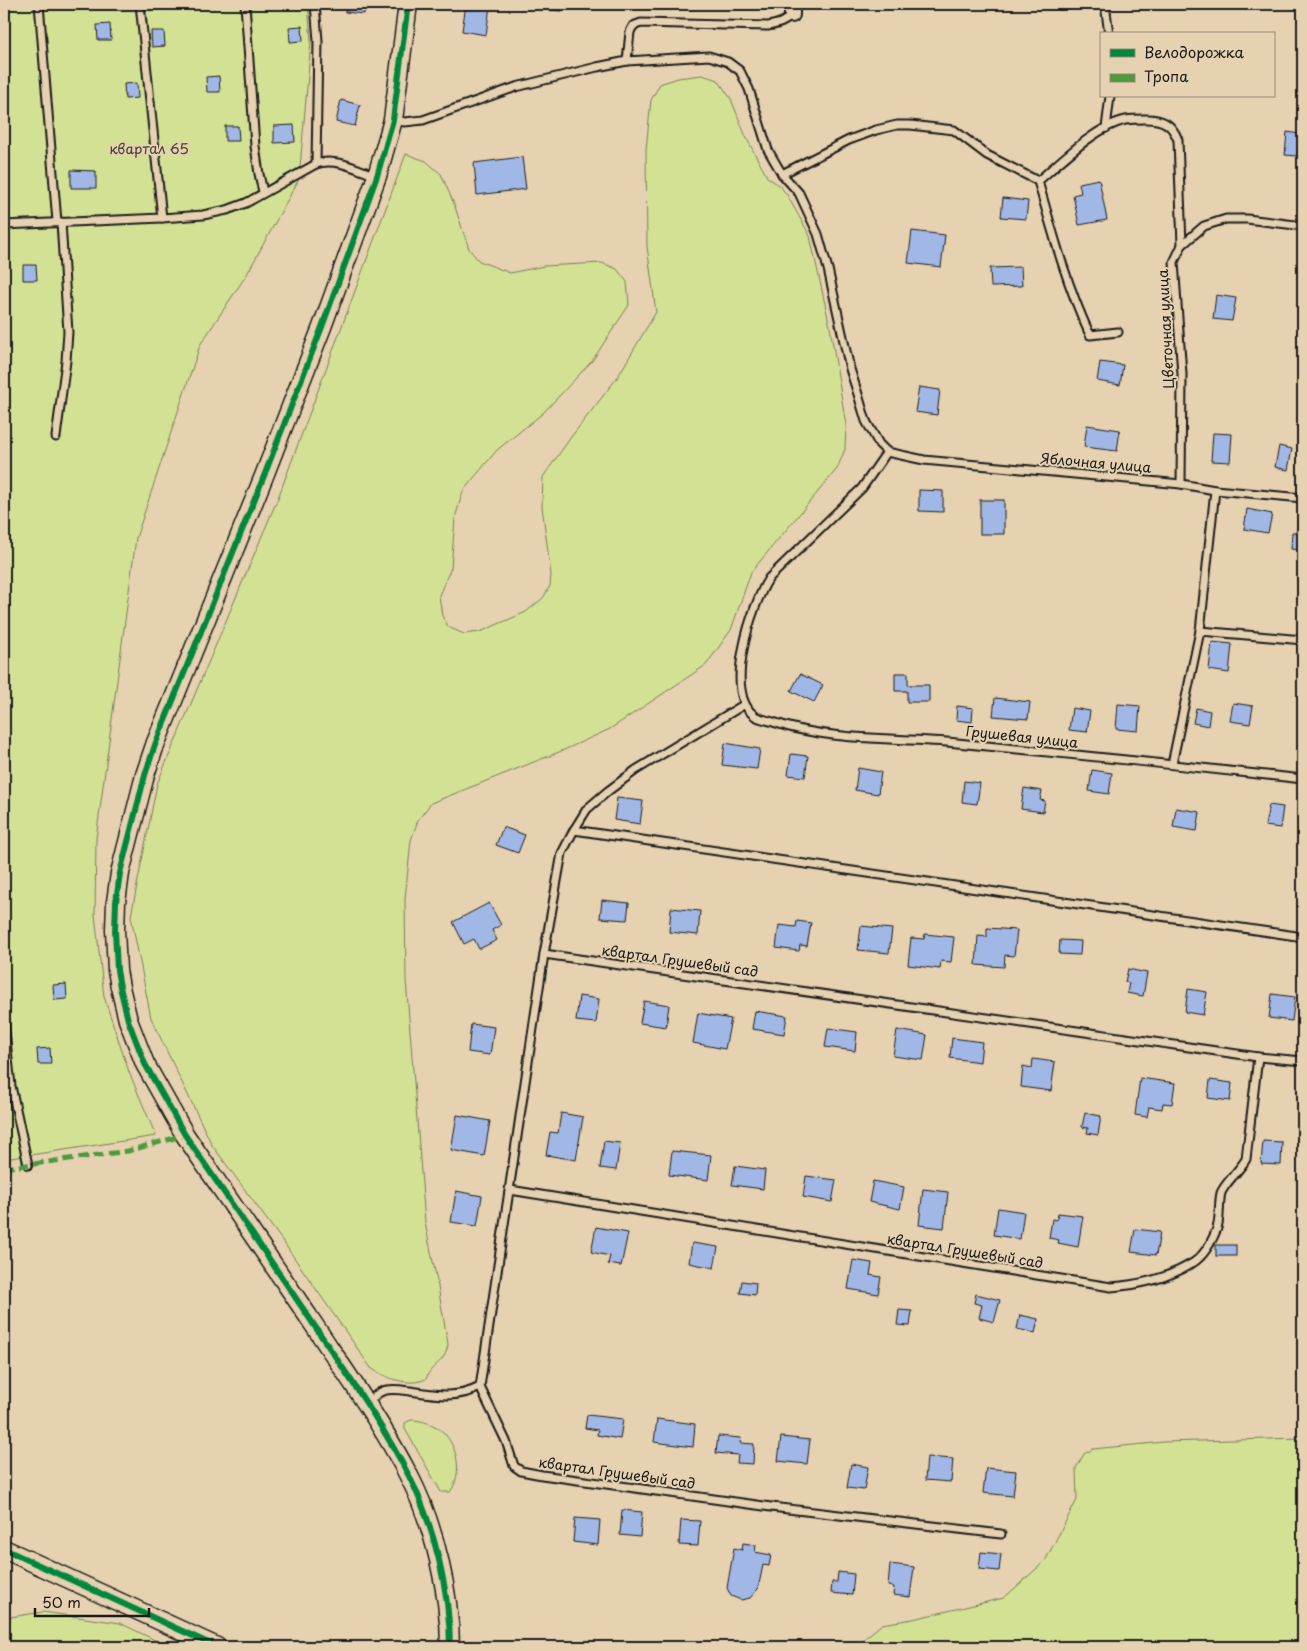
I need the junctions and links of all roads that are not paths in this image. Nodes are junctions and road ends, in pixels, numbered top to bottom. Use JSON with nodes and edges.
{"nodes":[{"id":1,"x":39,"y":4,"type":"edge"},
{"id":2,"x":140,"y":4,"type":"edge"},
{"id":3,"x":245,"y":4,"type":"edge"},
{"id":4,"x":315,"y":4,"type":"edge"},
{"id":5,"x":408,"y":4,"type":"edge"},
{"id":6,"x":1105,"y":4,"type":"edge"},
{"id":7,"x":792,"y":9,"type":"edge"},
{"id":8,"x":1109,"y":32,"type":"edge"},
{"id":9,"x":627,"y":61,"type":"junction"},
{"id":10,"x":1110,"y":98,"type":"edge"},
{"id":11,"x":393,"y":120,"type":"junction"},
{"id":12,"x":1106,"y":128,"type":"junction"},
{"id":13,"x":316,"y":164,"type":"junction"},
{"id":14,"x":782,"y":174,"type":"junction"},
{"id":15,"x":377,"y":176,"type":"junction"},
{"id":16,"x":1038,"y":181,"type":"junction"},
{"id":17,"x":263,"y":192,"type":"junction"},
{"id":18,"x":162,"y":218,"type":"junction"},
{"id":19,"x":59,"y":222,"type":"junction"},
{"id":20,"x":4,"y":224,"type":"edge"},
{"id":21,"x":1303,"y":226,"type":"edge"},
{"id":22,"x":1182,"y":245,"type":"junction"},
{"id":23,"x":1118,"y":332,"type":"dead end"},
{"id":24,"x":56,"y":436,"type":"dead end"},
{"id":25,"x":888,"y":452,"type":"junction"},
{"id":26,"x":1181,"y":484,"type":"junction"},
{"id":27,"x":1215,"y":490,"type":"junction"},
{"id":28,"x":1303,"y":498,"type":"edge"},
{"id":29,"x":1200,"y":630,"type":"junction"},
{"id":30,"x":1303,"y":640,"type":"edge"},
{"id":31,"x":745,"y":704,"type":"junction"},
{"id":32,"x":1172,"y":764,"type":"junction"},
{"id":33,"x":1303,"y":779,"type":"edge"},
{"id":34,"x":574,"y":830,"type":"junction"},
{"id":35,"x":1303,"y":936,"type":"edge"},
{"id":36,"x":544,"y":954,"type":"junction"},
{"id":37,"x":4,"y":1022,"type":"edge"},
{"id":38,"x":1258,"y":1057,"type":"junction"},
{"id":39,"x":1303,"y":1061,"type":"edge"},
{"id":40,"x":28,"y":1165,"type":"dead end"},
{"id":41,"x":510,"y":1190,"type":"junction"},
{"id":42,"x":480,"y":1387,"type":"junction"},
{"id":43,"x":368,"y":1405,"type":"junction"},
{"id":44,"x":1001,"y":1534,"type":"dead end"},
{"id":45,"x":4,"y":1549,"type":"edge"},
{"id":46,"x":217,"y":1647,"type":"edge"},
{"id":47,"x":450,"y":1647,"type":"edge"}],
"edges":[{"from":1,"to":19,"type":"lane"},
{"from":2,"to":18,"type":"lane"},
{"from":3,"to":17,"type":"lane"},
{"from":4,"to":13,"type":"lane"},
{"from":5,"to":11,"type":"street"},
{"from":6,"to":8,"type":"lane"},
{"from":7,"to":9,"type":"lane"},
{"from":9,"to":11,"type":"lane"},
{"from":9,"to":14,"type":"lane"},
{"from":10,"to":12,"type":"lane"},
{"from":11,"to":15,"type":"street"},
{"from":12,"to":16,"type":"lane"},
{"from":12,"to":22,"type":"lane"},
{"from":13,"to":15,"type":"lane"},
{"from":13,"to":17,"type":"lane"},
{"from":14,"to":16,"type":"lane"},
{"from":14,"to":25,"type":"lane"},
{"from":15,"to":43,"type":"street"},
{"from":16,"to":23,"type":"lane"},
{"from":17,"to":18,"type":"lane"},
{"from":18,"to":19,"type":"lane"},
{"from":19,"to":20,"type":"lane"},
{"from":19,"to":24,"type":"lane"},
{"from":21,"to":22,"type":"lane"},
{"from":22,"to":26,"type":"lane","name":"Цветочная улица"},
{"from":25,"to":26,"type":"lane","name":"Яблочная улица"},
{"from":25,"to":31,"type":"lane"},
{"from":26,"to":27,"type":"lane","name":"Яблочная улица"},
{"from":27,"to":28,"type":"lane","name":"Яблочная улица"},
{"from":27,"to":29,"type":"lane"},
{"from":29,"to":30,"type":"lane"},
{"from":29,"to":32,"type":"lane"},
{"from":31,"to":32,"type":"lane","name":"Грушевая улица"},
{"from":31,"to":34,"type":"lane"},
{"from":32,"to":33,"type":"lane","name":"Грушевая улица"},
{"from":34,"to":35,"type":"lane"},
{"from":34,"to":36,"type":"lane"},
{"from":36,"to":38,"type":"lane","name":"квартал Грушевый сад"},
{"from":36,"to":41,"type":"lane"},
{"from":37,"to":40,"type":"lane"},
{"from":38,"to":39,"type":"lane","name":"квартал Грушевый сад"},
{"from":38,"to":41,"type":"lane","name":"квартал Грушевый сад"},
{"from":41,"to":42,"type":"lane"},
{"from":42,"to":43,"type":"lane"},
{"from":42,"to":44,"type":"lane","name":"квартал Грушевый сад"},
{"from":43,"to":47,"type":"street"},
{"from":45,"to":46,"type":"street"}]}
